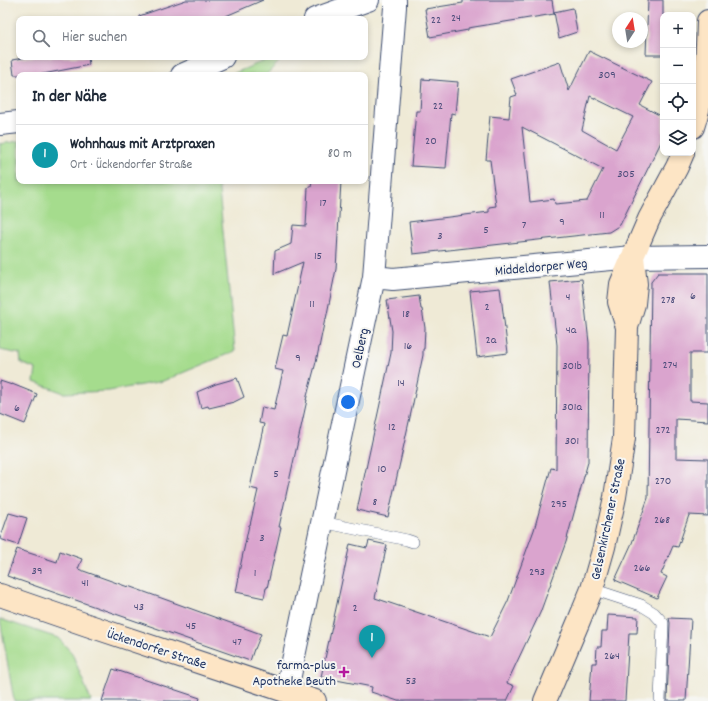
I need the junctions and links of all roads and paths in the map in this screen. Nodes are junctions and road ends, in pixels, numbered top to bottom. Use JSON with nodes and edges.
{"nodes":[{"id":1,"x":368,"y":0,"type":"edge"},
{"id":2,"x":395,"y":0,"type":"edge"},
{"id":3,"x":323,"y":16,"type":"edge"},
{"id":4,"x":708,"y":21,"type":"edge"},
{"id":5,"x":216,"y":60,"type":"edge"},
{"id":6,"x":189,"y":72,"type":"edge"},
{"id":7,"x":696,"y":120,"type":"edge"},
{"id":8,"x":16,"y":122,"type":"edge"},
{"id":9,"x":0,"y":124,"type":"edge"},
{"id":10,"x":682,"y":156,"type":"edge"},
{"id":11,"x":708,"y":256,"type":"edge"},
{"id":12,"x":633,"y":257,"type":"junction"},
{"id":13,"x":374,"y":277,"type":"junction"},
{"id":14,"x":322,"y":522,"type":"junction"},
{"id":15,"x":413,"y":542,"type":"dead end"},
{"id":16,"x":592,"y":589,"type":"junction"},
{"id":17,"x":0,"y":595,"type":"edge"},
{"id":18,"x":286,"y":691,"type":"junction"},
{"id":19,"x":315,"y":701,"type":"edge"},
{"id":20,"x":545,"y":701,"type":"edge"},
{"id":21,"x":660,"y":701,"type":"edge"}],
"edges":[{"from":1,"to":3,"type":"street"},
{"from":2,"to":13,"type":"street","name":"Oelberg"},
{"from":4,"to":7,"type":"street"},
{"from":5,"to":6,"type":"street"},
{"from":8,"to":9,"type":"street"},
{"from":10,"to":12,"type":"street","name":"Gelsenkirchener Straße"},
{"from":11,"to":12,"type":"street","name":"Middeldorper Weg"},
{"from":12,"to":13,"type":"street","name":"Middeldorper Weg"},
{"from":12,"to":16,"type":"street","name":"Gelsenkirchener Straße"},
{"from":13,"to":14,"type":"street","name":"Oelberg"},
{"from":14,"to":15,"type":"lane"},
{"from":14,"to":18,"type":"street","name":"Oelberg"},
{"from":16,"to":20,"type":"street","name":"Gelsenkirchener Straße"},
{"from":16,"to":21,"type":"lane"},
{"from":17,"to":18,"type":"street","name":"Ückendorfer Straße"},
{"from":18,"to":19,"type":"street","name":"Ückendorfer Straße"}]}
